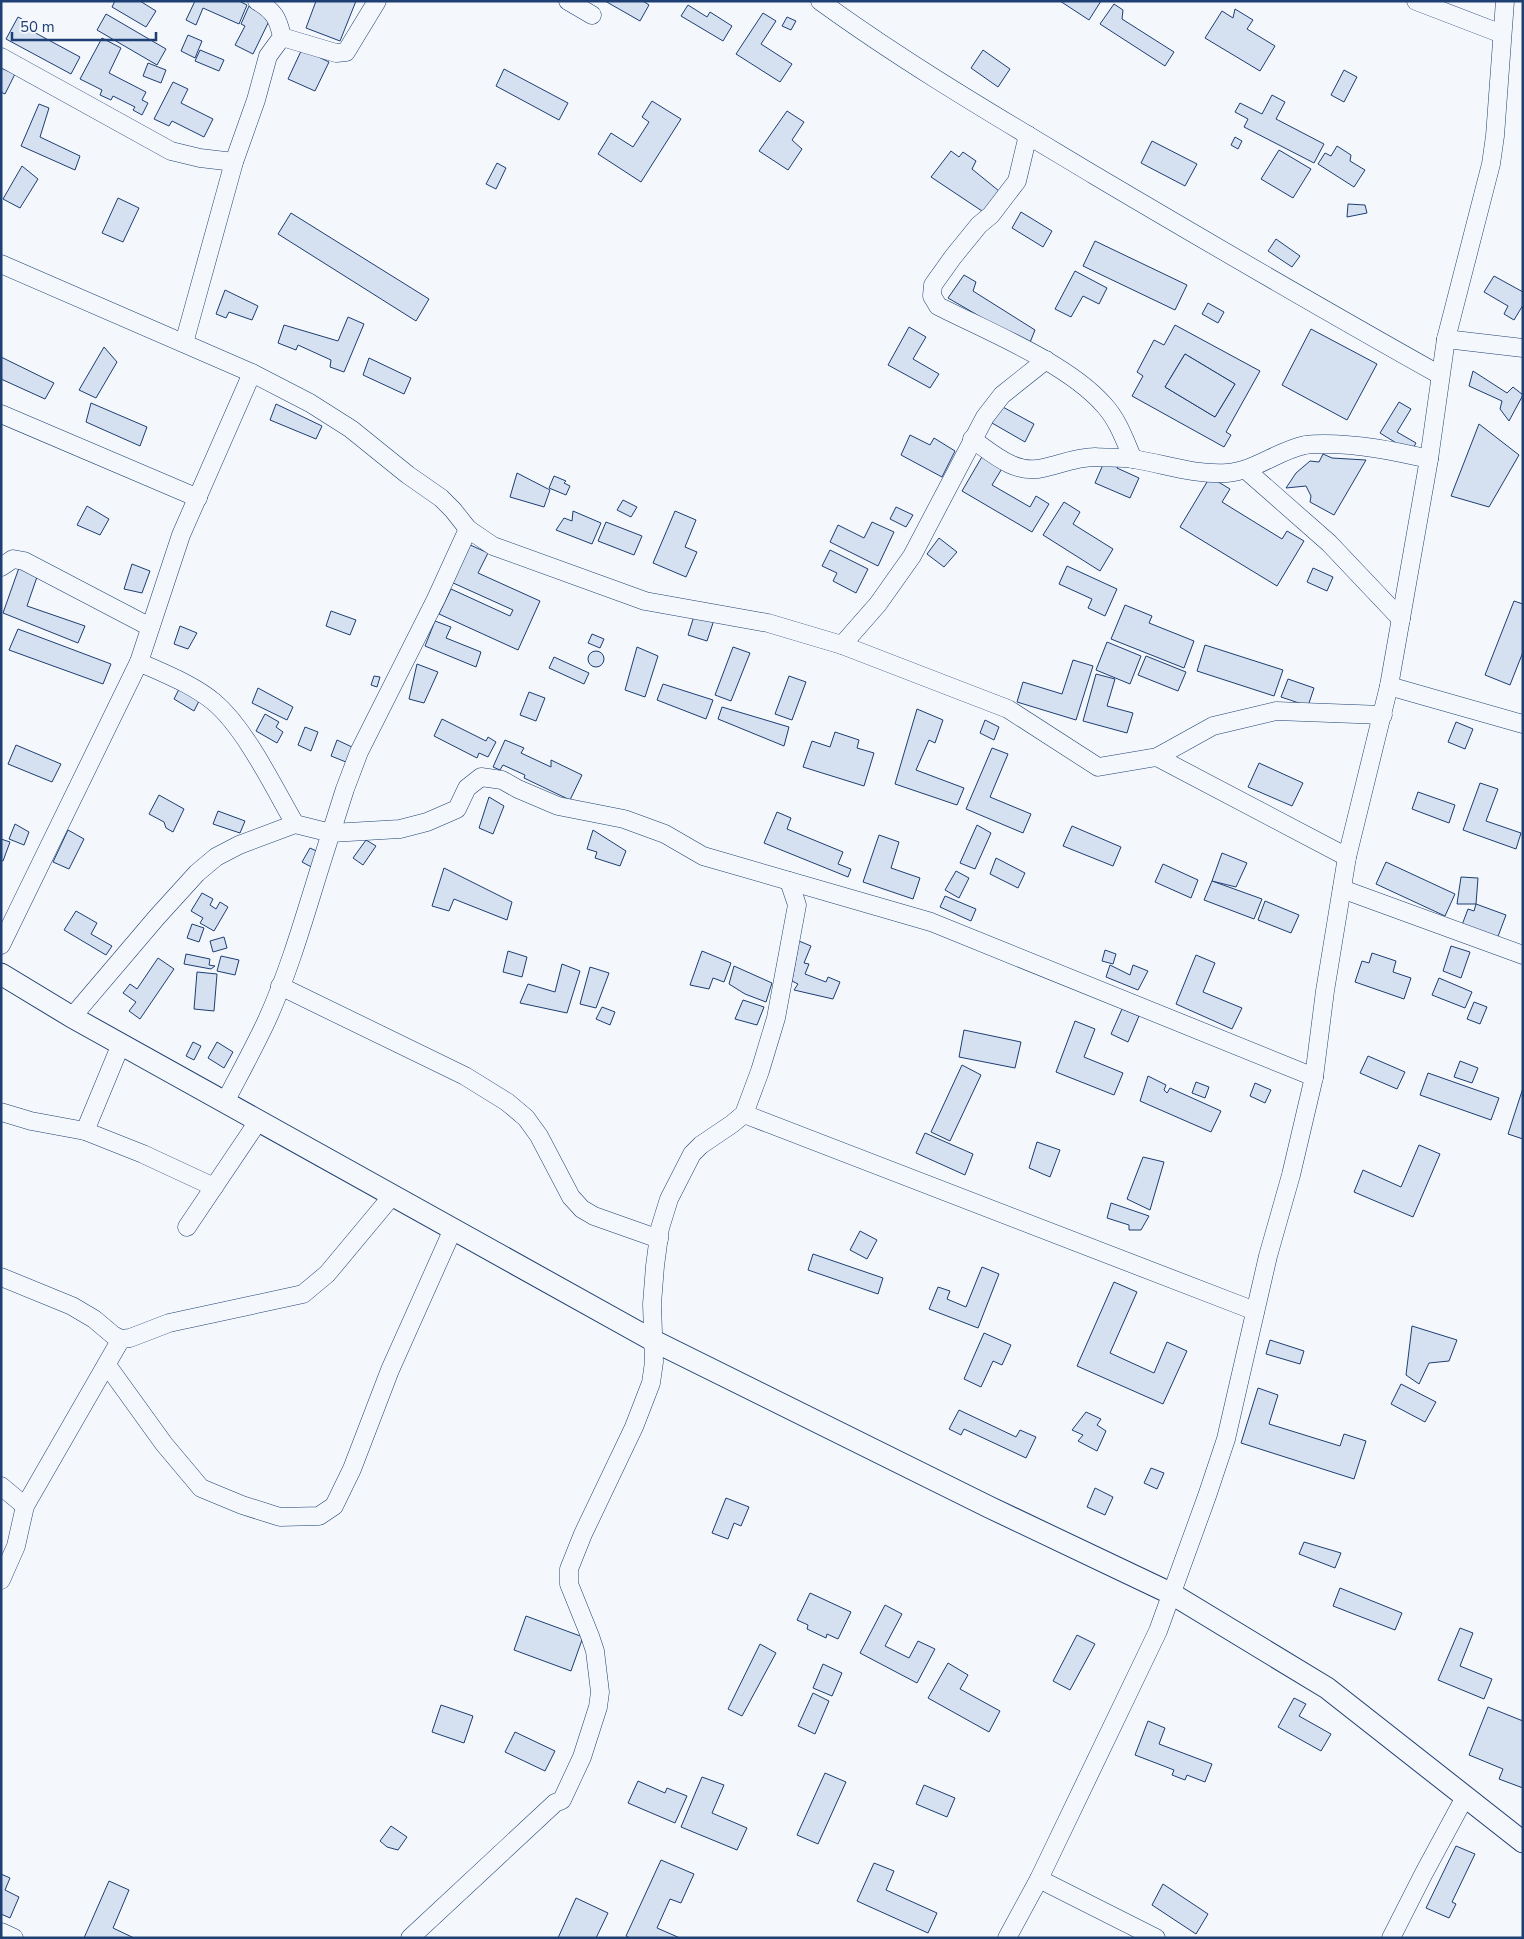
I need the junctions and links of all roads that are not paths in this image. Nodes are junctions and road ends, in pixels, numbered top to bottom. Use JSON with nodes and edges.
{"nodes":[{"id":1,"x":257,"y":1,"type":"edge"},
{"id":2,"x":377,"y":1,"type":"edge"},
{"id":3,"x":568,"y":1,"type":"edge"},
{"id":4,"x":820,"y":1,"type":"edge"},
{"id":5,"x":1416,"y":1,"type":"edge"},
{"id":6,"x":1505,"y":1,"type":"edge"},
{"id":7,"x":592,"y":16,"type":"dead end"},
{"id":8,"x":1502,"y":34,"type":"junction"},
{"id":9,"x":282,"y":37,"type":"junction"},
{"id":10,"x":1,"y":57,"type":"edge"},
{"id":11,"x":1028,"y":135,"type":"junction"},
{"id":12,"x":234,"y":162,"type":"junction"},
{"id":13,"x":1,"y":264,"type":"edge"},
{"id":14,"x":1446,"y":339,"type":"junction"},
{"id":15,"x":184,"y":343,"type":"junction"},
{"id":16,"x":1523,"y":348,"type":"edge"},
{"id":17,"x":1046,"y":360,"type":"junction"},
{"id":18,"x":252,"y":373,"type":"junction"},
{"id":19,"x":1440,"y":376,"type":"junction"},
{"id":20,"x":1,"y":414,"type":"edge"},
{"id":21,"x":972,"y":439,"type":"junction"},
{"id":22,"x":1133,"y":459,"type":"junction"},
{"id":23,"x":1429,"y":459,"type":"junction"},
{"id":24,"x":1246,"y":470,"type":"junction"},
{"id":25,"x":198,"y":498,"type":"junction"},
{"id":26,"x":468,"y":529,"type":"junction"},
{"id":27,"x":1,"y":567,"type":"edge"},
{"id":28,"x":1400,"y":619,"type":"junction"},
{"id":29,"x":150,"y":627,"type":"junction"},
{"id":30,"x":842,"y":645,"type":"junction"},
{"id":31,"x":139,"y":662,"type":"junction"},
{"id":32,"x":1389,"y":686,"type":"junction"},
{"id":33,"x":1383,"y":715,"type":"junction"},
{"id":34,"x":1523,"y":724,"type":"edge"},
{"id":35,"x":1157,"y":757,"type":"junction"},
{"id":36,"x":295,"y":824,"type":"junction"},
{"id":37,"x":331,"y":833,"type":"junction"},
{"id":38,"x":1347,"y":857,"type":"junction"},
{"id":39,"x":788,"y":881,"type":"junction"},
{"id":40,"x":1342,"y":889,"type":"junction"},
{"id":41,"x":1,"y":945,"type":"edge"},
{"id":42,"x":1523,"y":955,"type":"edge"},
{"id":43,"x":1,"y":974,"type":"edge"},
{"id":44,"x":280,"y":986,"type":"junction"},
{"id":45,"x":72,"y":1017,"type":"junction"},
{"id":46,"x":121,"y":1044,"type":"junction"},
{"id":47,"x":1314,"y":1076,"type":"junction"},
{"id":48,"x":225,"y":1102,"type":"junction"},
{"id":49,"x":1,"y":1112,"type":"edge"},
{"id":50,"x":744,"y":1114,"type":"junction"},
{"id":51,"x":259,"y":1120,"type":"junction"},
{"id":52,"x":84,"y":1131,"type":"junction"},
{"id":53,"x":214,"y":1187,"type":"junction"},
{"id":54,"x":392,"y":1196,"type":"junction"},
{"id":55,"x":187,"y":1227,"type":"dead end"},
{"id":56,"x":453,"y":1229,"type":"junction"},
{"id":57,"x":659,"y":1239,"type":"junction"},
{"id":58,"x":1,"y":1277,"type":"edge"},
{"id":59,"x":1255,"y":1311,"type":"junction"},
{"id":60,"x":121,"y":1339,"type":"junction"},
{"id":61,"x":654,"y":1340,"type":"junction"},
{"id":62,"x":107,"y":1365,"type":"junction"},
{"id":63,"x":1,"y":1486,"type":"edge"},
{"id":64,"x":26,"y":1506,"type":"junction"},
{"id":65,"x":1,"y":1580,"type":"edge"},
{"id":66,"x":1172,"y":1594,"type":"junction"},
{"id":67,"x":1465,"y":1796,"type":"junction"},
{"id":68,"x":1523,"y":1842,"type":"edge"},
{"id":69,"x":1039,"y":1879,"type":"junction"},
{"id":70,"x":1,"y":1932,"type":"edge"},
{"id":71,"x":14,"y":1938,"type":"edge"},
{"id":72,"x":410,"y":1938,"type":"edge"},
{"id":73,"x":1007,"y":1938,"type":"edge"},
{"id":74,"x":1156,"y":1938,"type":"edge"},
{"id":75,"x":1391,"y":1938,"type":"edge"}],
"edges":[{"from":1,"to":9,"type":"street"},
{"from":2,"to":9,"type":"street"},
{"from":3,"to":7,"type":"street"},
{"from":4,"to":11,"type":"street"},
{"from":5,"to":8,"type":"street"},
{"from":6,"to":8,"type":"street"},
{"from":8,"to":14,"type":"street"},
{"from":9,"to":12,"type":"street"},
{"from":10,"to":12,"type":"street"},
{"from":11,"to":17,"type":"street"},
{"from":11,"to":19,"type":"street"},
{"from":12,"to":15,"type":"street"},
{"from":13,"to":15,"type":"street"},
{"from":14,"to":16,"type":"street"},
{"from":14,"to":19,"type":"street"},
{"from":15,"to":18,"type":"street"},
{"from":17,"to":21,"type":"street"},
{"from":17,"to":22,"type":"street"},
{"from":18,"to":25,"type":"street"},
{"from":18,"to":26,"type":"street"},
{"from":19,"to":23,"type":"street"},
{"from":20,"to":25,"type":"street"},
{"from":21,"to":22,"type":"street"},
{"from":21,"to":30,"type":"street"},
{"from":22,"to":24,"type":"street"},
{"from":23,"to":24,"type":"street"},
{"from":23,"to":28,"type":"street"},
{"from":24,"to":28,"type":"street"},
{"from":25,"to":29,"type":"street"},
{"from":26,"to":30,"type":"street"},
{"from":26,"to":37,"type":"street"},
{"from":27,"to":29,"type":"street"},
{"from":28,"to":32,"type":"street"},
{"from":29,"to":31,"type":"street"},
{"from":30,"to":35,"type":"street"},
{"from":31,"to":36,"type":"street"},
{"from":31,"to":41,"type":"street"},
{"from":32,"to":33,"type":"street"},
{"from":32,"to":34,"type":"street"},
{"from":33,"to":35,"type":"street"},
{"from":33,"to":38,"type":"street"},
{"from":35,"to":38,"type":"street"},
{"from":36,"to":37,"type":"street"},
{"from":36,"to":45,"type":"street"},
{"from":37,"to":39,"type":"street"},
{"from":37,"to":44,"type":"street"},
{"from":38,"to":40,"type":"street"},
{"from":39,"to":47,"type":"street"},
{"from":39,"to":50,"type":"street"},
{"from":40,"to":42,"type":"street"},
{"from":40,"to":47,"type":"street"},
{"from":43,"to":45,"type":"street"},
{"from":44,"to":48,"type":"street"},
{"from":44,"to":57,"type":"street"},
{"from":45,"to":46,"type":"street"},
{"from":46,"to":48,"type":"street"},
{"from":46,"to":52,"type":"street"},
{"from":47,"to":59,"type":"street"},
{"from":48,"to":51,"type":"street"},
{"from":49,"to":52,"type":"street"},
{"from":50,"to":57,"type":"street"},
{"from":50,"to":59,"type":"street"},
{"from":51,"to":53,"type":"street"},
{"from":51,"to":54,"type":"street"},
{"from":52,"to":53,"type":"street"},
{"from":53,"to":55,"type":"street"},
{"from":54,"to":56,"type":"street"},
{"from":54,"to":60,"type":"street"},
{"from":56,"to":61,"type":"street"},
{"from":56,"to":62,"type":"street"},
{"from":57,"to":61,"type":"street"},
{"from":58,"to":60,"type":"street"},
{"from":59,"to":66,"type":"street"},
{"from":60,"to":62,"type":"street"},
{"from":61,"to":66,"type":"street"},
{"from":61,"to":72,"type":"street"},
{"from":62,"to":64,"type":"street"},
{"from":63,"to":64,"type":"street"},
{"from":64,"to":65,"type":"street"},
{"from":66,"to":67,"type":"street"},
{"from":66,"to":69,"type":"street"},
{"from":67,"to":68,"type":"street"},
{"from":67,"to":75,"type":"street"},
{"from":69,"to":73,"type":"street"},
{"from":69,"to":74,"type":"street"},
{"from":70,"to":71,"type":"street"}]}
